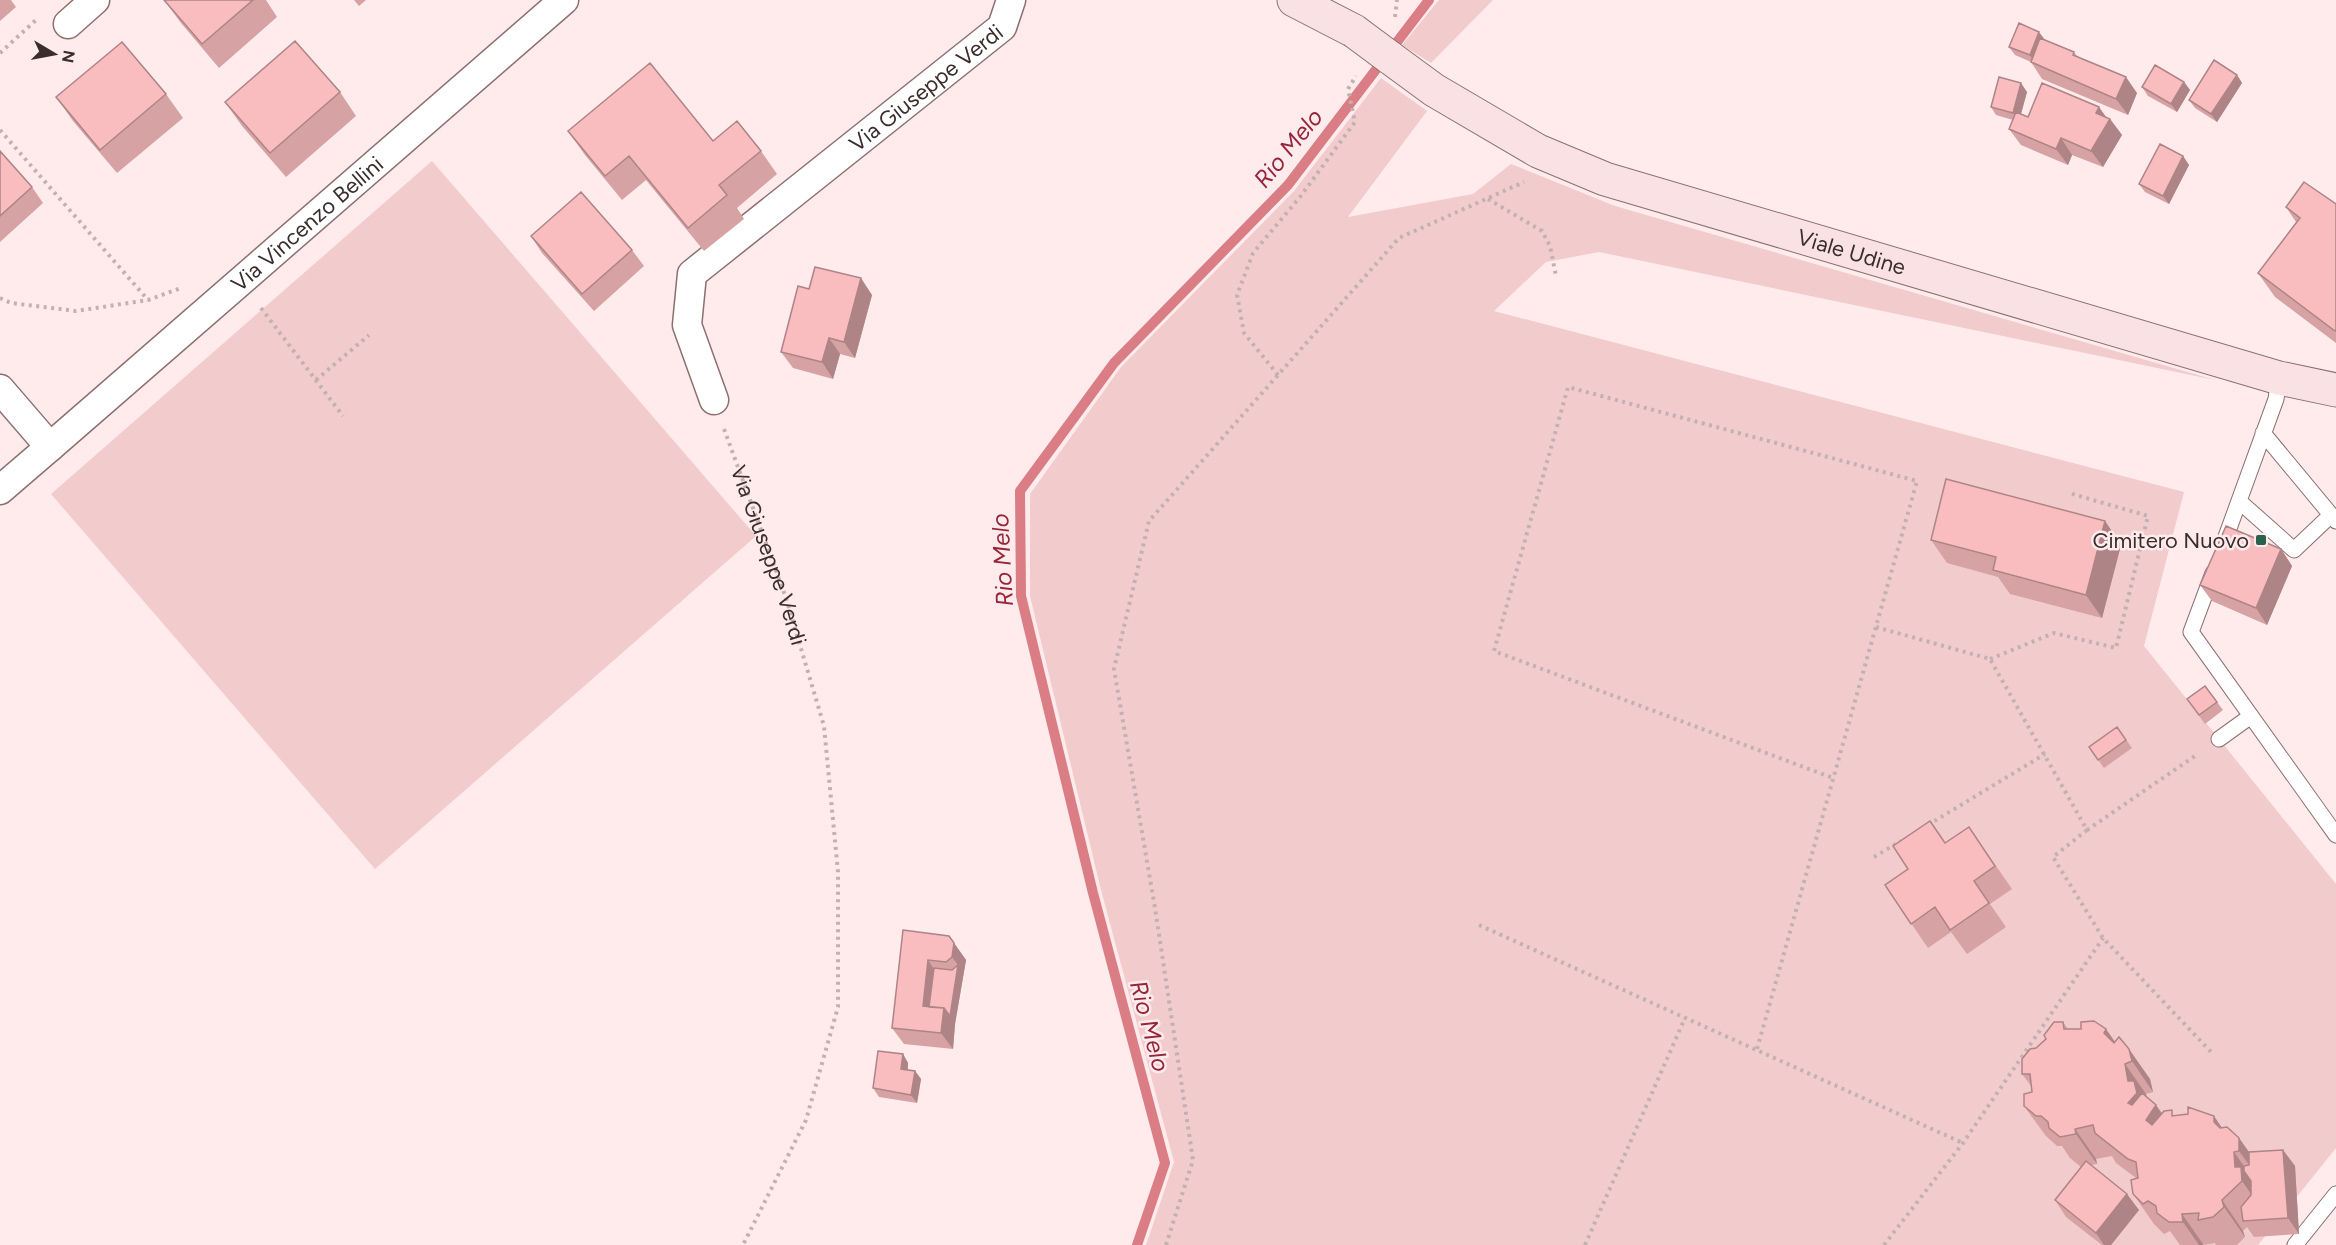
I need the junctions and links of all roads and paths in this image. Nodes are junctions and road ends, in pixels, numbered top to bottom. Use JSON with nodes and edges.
{"nodes":[{"id":1,"x":95,"y":0,"type":"edge"},
{"id":2,"x":564,"y":0,"type":"edge"},
{"id":3,"x":1011,"y":0,"type":"edge"},
{"id":4,"x":1294,"y":0,"type":"edge"},
{"id":5,"x":1397,"y":0,"type":"edge"},
{"id":6,"x":55,"y":18,"type":"joint"},
{"id":7,"x":1394,"y":20,"type":"dead end"},
{"id":8,"x":0,"y":53,"type":"edge"},
{"id":9,"x":1375,"y":63,"type":"junction"},
{"id":10,"x":0,"y":130,"type":"edge"},
{"id":11,"x":1567,"y":163,"type":"junction"},
{"id":12,"x":1488,"y":198,"type":"junction"},
{"id":13,"x":1556,"y":276,"type":"dead end"},
{"id":14,"x":148,"y":300,"type":"dead end"},
{"id":15,"x":369,"y":335,"type":"dead end"},
{"id":16,"x":1278,"y":375,"type":"junction"},
{"id":17,"x":2279,"y":378,"type":"junction"},
{"id":18,"x":316,"y":380,"type":"dead end"},
{"id":19,"x":0,"y":389,"type":"edge"},
{"id":20,"x":2336,"y":390,"type":"edge"},
{"id":21,"x":714,"y":400,"type":"joint"},
{"id":22,"x":2264,"y":433,"type":"junction"},
{"id":23,"x":50,"y":447,"type":"junction"},
{"id":24,"x":0,"y":490,"type":"edge"},
{"id":25,"x":2069,"y":493,"type":"dead end"},
{"id":26,"x":2239,"y":501,"type":"junction"},
{"id":27,"x":2333,"y":518,"type":"edge"},
{"id":28,"x":1876,"y":627,"type":"junction"},
{"id":29,"x":1990,"y":659,"type":"junction"},
{"id":30,"x":2251,"y":716,"type":"junction"},
{"id":31,"x":2219,"y":739,"type":"joint"},
{"id":32,"x":2045,"y":754,"type":"junction"},
{"id":33,"x":1833,"y":778,"type":"junction"},
{"id":34,"x":1924,"y":827,"type":"edge"},
{"id":35,"x":2087,"y":830,"type":"junction"},
{"id":36,"x":2336,"y":835,"type":"edge"},
{"id":37,"x":1904,"y":839,"type":"edge"},
{"id":38,"x":1874,"y":858,"type":"dead end"},
{"id":39,"x":1479,"y":925,"type":"dead end"},
{"id":40,"x":2103,"y":938,"type":"junction"},
{"id":41,"x":1686,"y":1018,"type":"junction"},
{"id":42,"x":1757,"y":1049,"type":"junction"},
{"id":43,"x":2212,"y":1053,"type":"dead end"},
{"id":44,"x":1964,"y":1143,"type":"junction"},
{"id":45,"x":2336,"y":1194,"type":"edge"},
{"id":46,"x":743,"y":1245,"type":"edge"},
{"id":47,"x":1166,"y":1245,"type":"edge"},
{"id":48,"x":1585,"y":1245,"type":"edge"},
{"id":49,"x":1884,"y":1245,"type":"edge"},
{"id":50,"x":2295,"y":1245,"type":"edge"}],
"edges":[{"from":1,"to":6,"type":"street"},
{"from":2,"to":23,"type":"street","name":"Via Vincenzo Bellini"},
{"from":3,"to":21,"type":"street","name":"Via Giuseppe Verdi"},
{"from":4,"to":9,"type":"street","name":"Viale Udine","bridge":true},
{"from":5,"to":7,"type":"path"},
{"from":6,"to":8,"type":"path"},
{"from":9,"to":11,"type":"street","name":"Viale Udine"},
{"from":9,"to":16,"type":"path"},
{"from":10,"to":14,"type":"path"},
{"from":11,"to":12,"type":"path"},
{"from":11,"to":17,"type":"street","name":"Viale Udine"},
{"from":12,"to":13,"type":"path"},
{"from":12,"to":16,"type":"path"},
{"from":15,"to":18,"type":"path"},
{"from":16,"to":47,"type":"path"},
{"from":17,"to":20,"type":"street","name":"Viale Udine"},
{"from":17,"to":22,"type":"lane"},
{"from":19,"to":23,"type":"street"},
{"from":21,"to":46,"type":"path","name":"Via Giuseppe Verdi"},
{"from":22,"to":26,"type":"lane"},
{"from":22,"to":27,"type":"lane"},
{"from":23,"to":24,"type":"street","name":"Via Vincenzo Bellini"},
{"from":25,"to":29,"type":"path"},
{"from":26,"to":27,"type":"lane"},
{"from":26,"to":30,"type":"lane"},
{"from":28,"to":29,"type":"path"},
{"from":28,"to":33,"type":"path"},
{"from":28,"to":33,"type":"path"},
{"from":29,"to":32,"type":"path"},
{"from":30,"to":31,"type":"lane"},
{"from":30,"to":36,"type":"lane"},
{"from":31,"to":35,"type":"path"},
{"from":32,"to":34,"type":"path"},
{"from":32,"to":35,"type":"path"},
{"from":33,"to":42,"type":"path"},
{"from":35,"to":40,"type":"path"},
{"from":37,"to":38,"type":"path"},
{"from":39,"to":41,"type":"path"},
{"from":40,"to":43,"type":"path"},
{"from":40,"to":44,"type":"path"},
{"from":41,"to":42,"type":"path"},
{"from":41,"to":48,"type":"path"},
{"from":42,"to":44,"type":"path"},
{"from":44,"to":49,"type":"path"},
{"from":45,"to":50,"type":"lane"}]}
